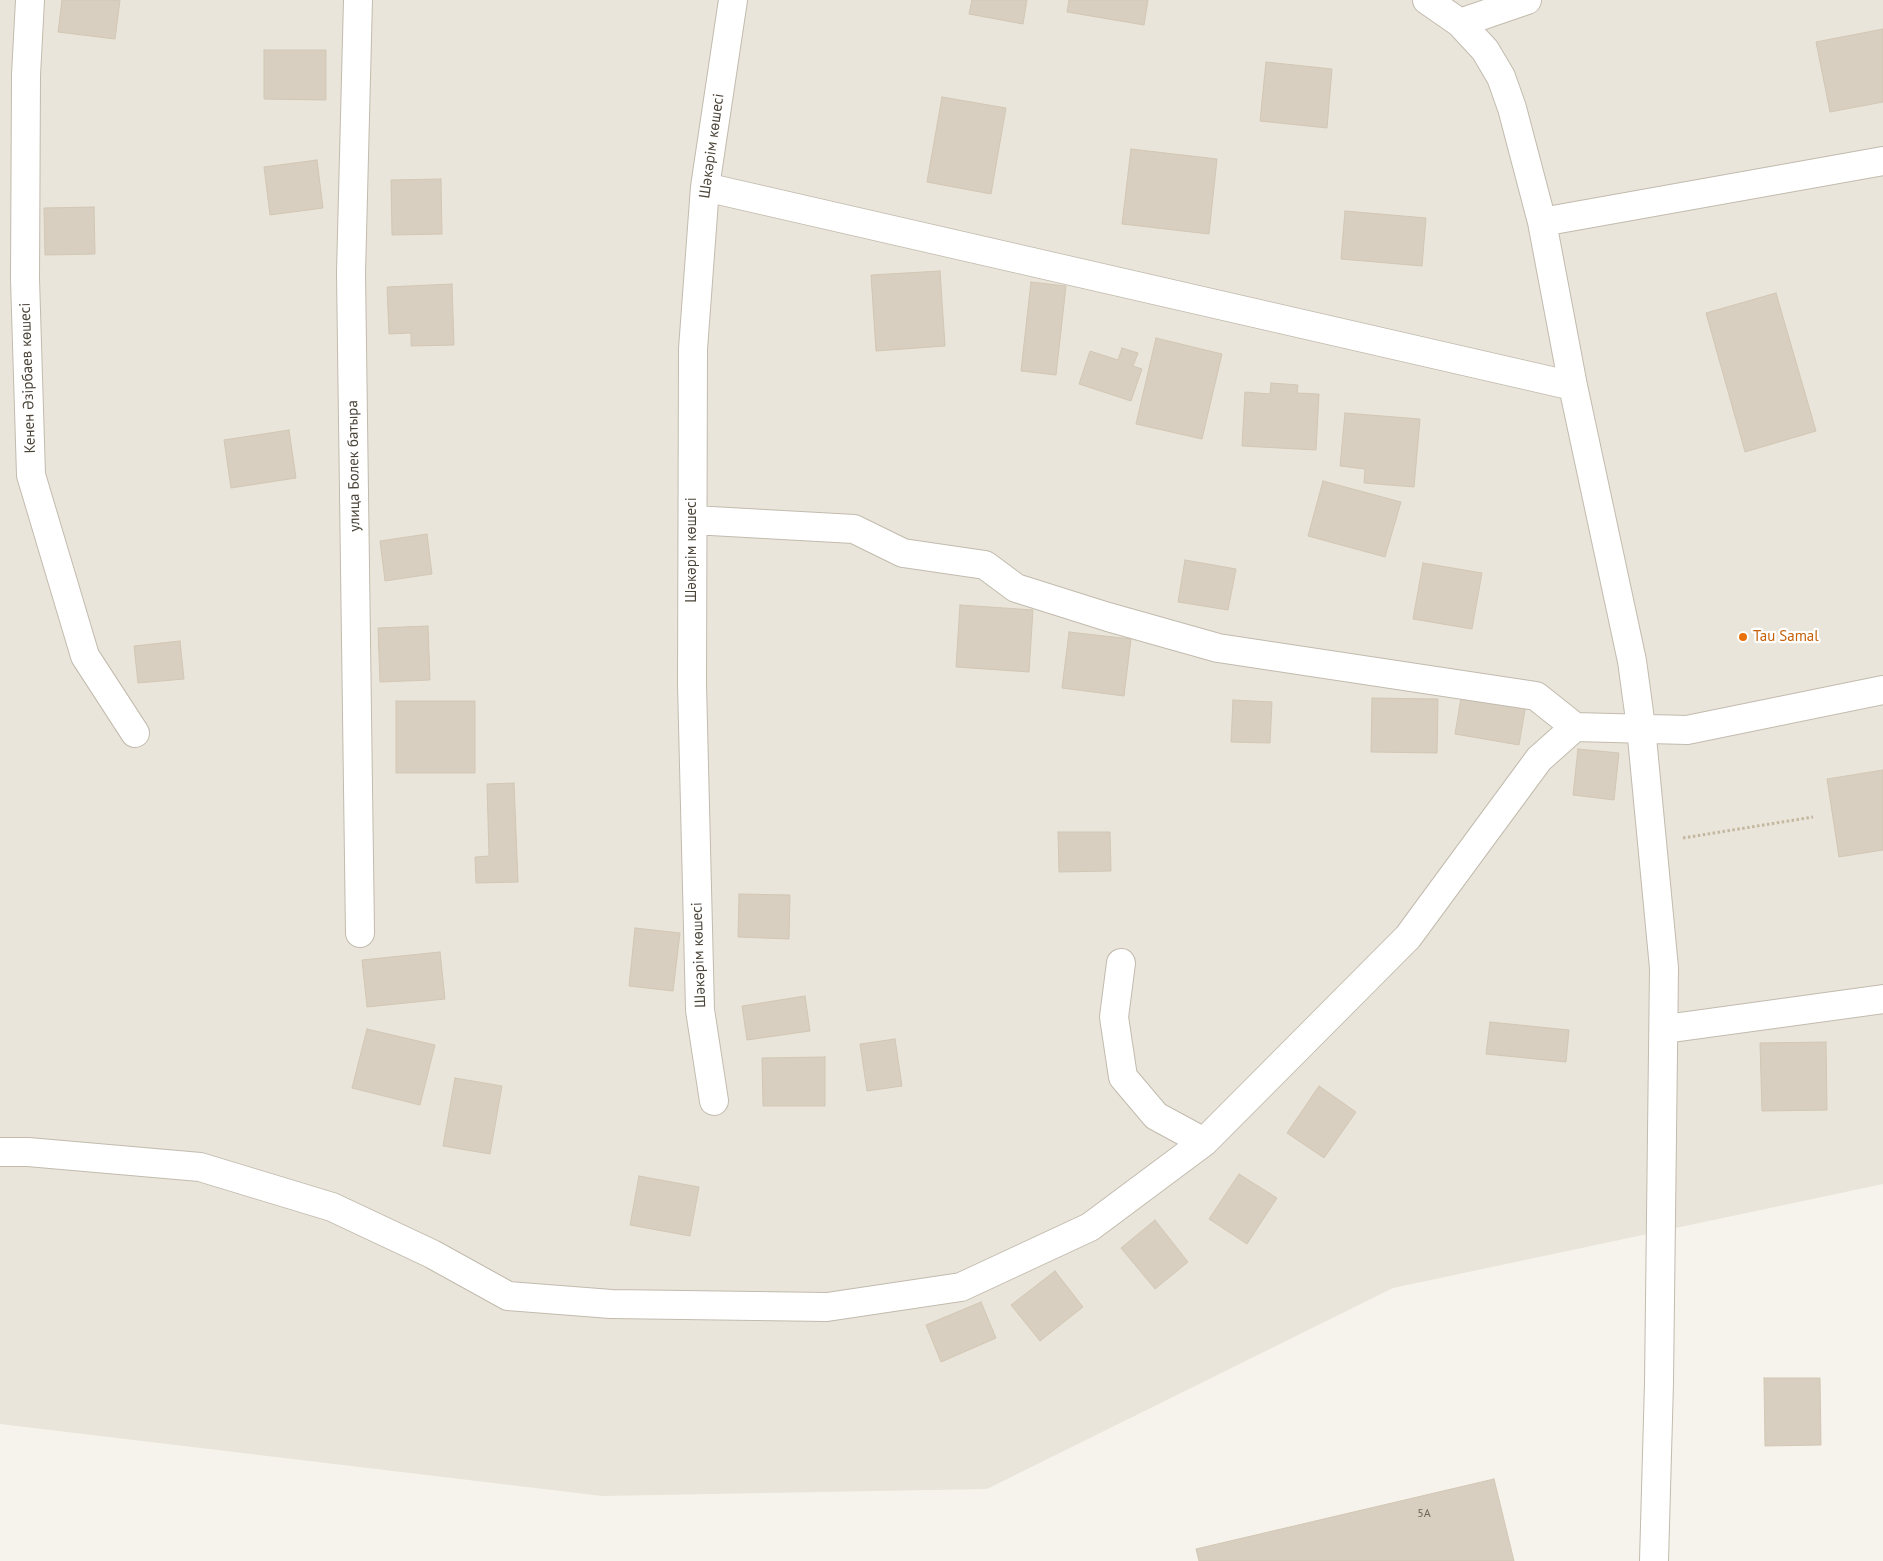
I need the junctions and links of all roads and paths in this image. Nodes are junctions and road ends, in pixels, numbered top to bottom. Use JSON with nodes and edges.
{"nodes":[{"id":1,"x":30,"y":0,"type":"edge"},
{"id":2,"x":358,"y":0,"type":"edge"},
{"id":3,"x":732,"y":0,"type":"edge"},
{"id":4,"x":1427,"y":0,"type":"edge"},
{"id":5,"x":1527,"y":0,"type":"edge"},
{"id":6,"x":1460,"y":23,"type":"junction"},
{"id":7,"x":1883,"y":161,"type":"edge"},
{"id":8,"x":705,"y":186,"type":"junction"},
{"id":9,"x":1542,"y":222,"type":"junction"},
{"id":10,"x":1573,"y":386,"type":"junction"},
{"id":11,"x":693,"y":520,"type":"junction"},
{"id":12,"x":1883,"y":690,"type":"edge"},
{"id":13,"x":1575,"y":727,"type":"junction"},
{"id":14,"x":1641,"y":727,"type":"junction"},
{"id":15,"x":135,"y":732,"type":"dead end"},
{"id":16,"x":1813,"y":817,"type":"dead end"},
{"id":17,"x":1653,"y":842,"type":"junction"},
{"id":18,"x":360,"y":933,"type":"dead end"},
{"id":19,"x":1121,"y":963,"type":"dead end"},
{"id":20,"x":1883,"y":999,"type":"edge"},
{"id":21,"x":1665,"y":1029,"type":"junction"},
{"id":22,"x":714,"y":1101,"type":"dead end"},
{"id":23,"x":1204,"y":1142,"type":"junction"},
{"id":24,"x":0,"y":1152,"type":"edge"},
{"id":25,"x":1654,"y":1561,"type":"edge"}],
"edges":[{"from":1,"to":15,"type":"street","name":"Кенен Әзірбаев көшесі"},
{"from":2,"to":18,"type":"street","name":"улица Болек батыра"},
{"from":3,"to":8,"type":"street","name":"Шәкәрім көшесі"},
{"from":4,"to":6,"type":"street"},
{"from":5,"to":6,"type":"street"},
{"from":6,"to":9,"type":"street"},
{"from":7,"to":9,"type":"street"},
{"from":8,"to":10,"type":"street"},
{"from":8,"to":11,"type":"street","name":"Шәкәрім көшесі"},
{"from":9,"to":10,"type":"street"},
{"from":10,"to":14,"type":"street"},
{"from":11,"to":13,"type":"street"},
{"from":11,"to":22,"type":"street","name":"Шәкәрім көшесі"},
{"from":12,"to":14,"type":"street"},
{"from":13,"to":14,"type":"street"},
{"from":13,"to":23,"type":"street"},
{"from":14,"to":17,"type":"street"},
{"from":16,"to":17,"type":"path"},
{"from":17,"to":21,"type":"street"},
{"from":19,"to":23,"type":"street"},
{"from":20,"to":21,"type":"street"},
{"from":21,"to":25,"type":"street"},
{"from":23,"to":24,"type":"street"}]}
